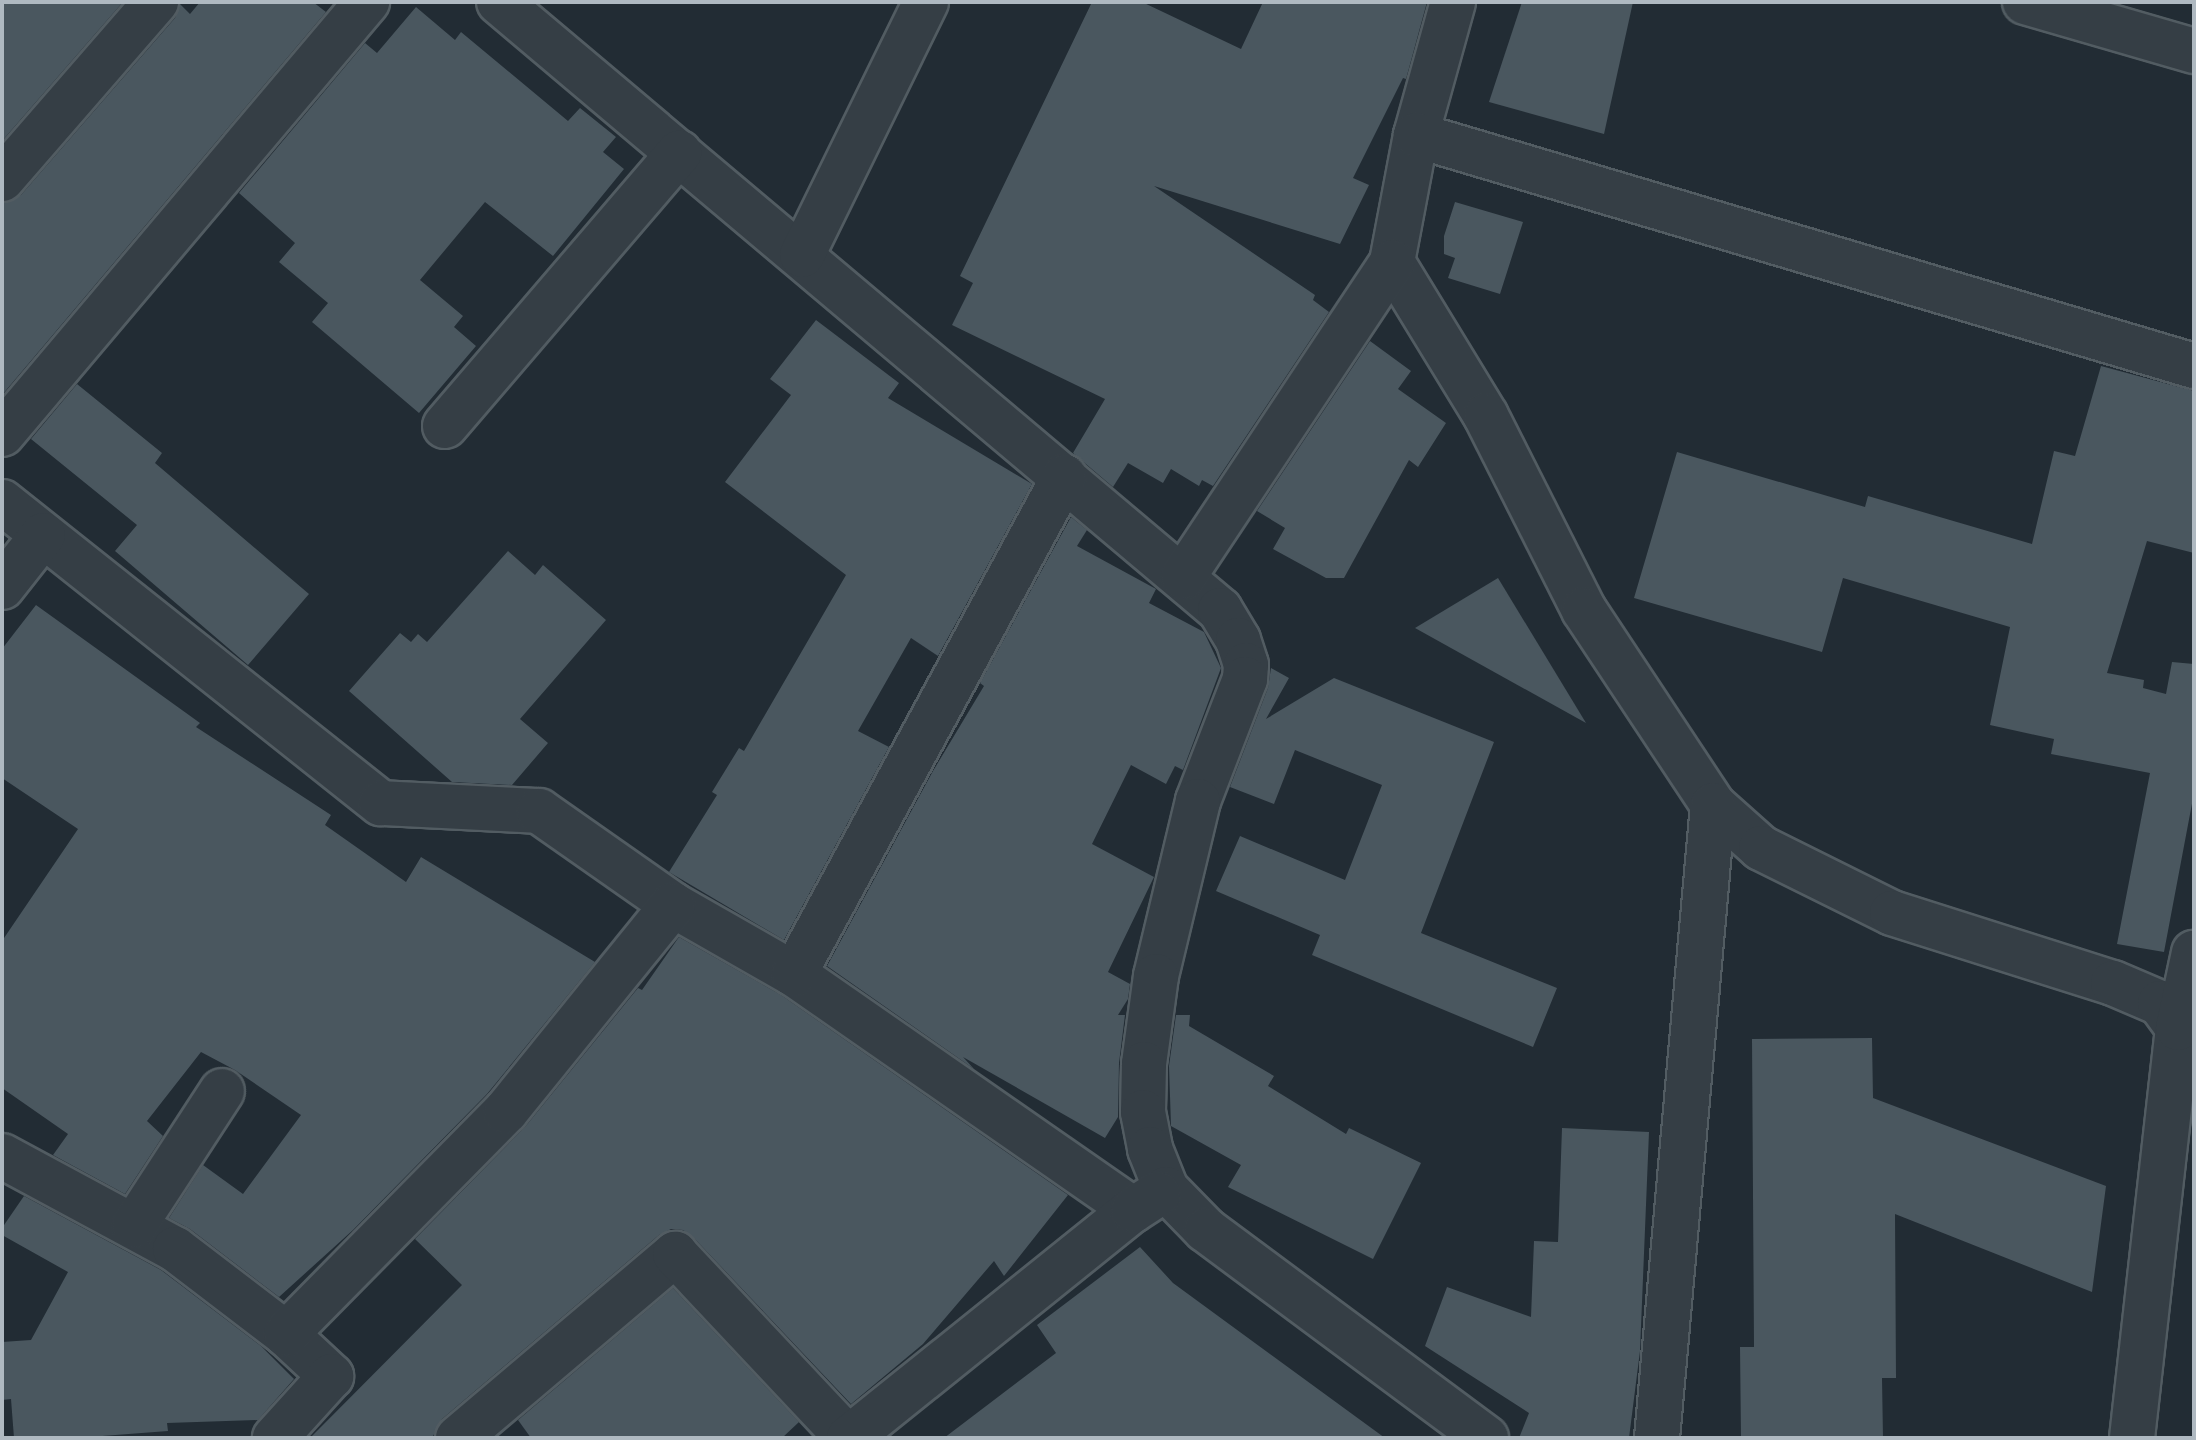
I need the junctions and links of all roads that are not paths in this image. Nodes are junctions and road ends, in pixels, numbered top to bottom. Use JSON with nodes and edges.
{"nodes":[{"id":1,"x":156,"y":2,"type":"edge"},
{"id":2,"x":367,"y":2,"type":"edge"},
{"id":3,"x":499,"y":2,"type":"edge"},
{"id":4,"x":926,"y":2,"type":"edge"},
{"id":5,"x":2025,"y":2,"type":"edge"},
{"id":6,"x":1448,"y":4,"type":"edge"},
{"id":7,"x":2194,"y":51,"type":"edge"},
{"id":8,"x":1416,"y":135,"type":"junction"},
{"id":9,"x":679,"y":153,"type":"junction"},
{"id":10,"x":2,"y":179,"type":"edge"},
{"id":11,"x":802,"y":255,"type":"junction"},
{"id":12,"x":1392,"y":262,"type":"junction"},
{"id":13,"x":2194,"y":366,"type":"edge"},
{"id":14,"x":445,"y":426,"type":"dead end"},
{"id":15,"x":2,"y":434,"type":"edge"},
{"id":16,"x":1064,"y":477,"type":"junction"},
{"id":17,"x":2,"y":502,"type":"edge"},
{"id":18,"x":43,"y":535,"type":"junction"},
{"id":19,"x":1183,"y":577,"type":"junction"},
{"id":20,"x":2,"y":587,"type":"edge"},
{"id":21,"x":1713,"y":805,"type":"junction"},
{"id":22,"x":673,"y":905,"type":"junction"},
{"id":23,"x":2194,"y":953,"type":"edge"},
{"id":24,"x":794,"y":974,"type":"junction"},
{"id":25,"x":2178,"y":1028,"type":"junction"},
{"id":26,"x":222,"y":1091,"type":"dead end"},
{"id":27,"x":2,"y":1156,"type":"edge"},
{"id":28,"x":1150,"y":1199,"type":"junction"},
{"id":29,"x":134,"y":1226,"type":"junction"},
{"id":30,"x":286,"y":1334,"type":"junction"},
{"id":31,"x":275,"y":1438,"type":"edge"},
{"id":32,"x":458,"y":1438,"type":"edge"},
{"id":33,"x":848,"y":1438,"type":"edge"},
{"id":34,"x":1486,"y":1438,"type":"edge"},
{"id":35,"x":1657,"y":1438,"type":"edge"},
{"id":36,"x":2132,"y":1438,"type":"edge"}],
"edges":[{"from":1,"to":10,"type":"street"},
{"from":2,"to":15,"type":"street"},
{"from":3,"to":9,"type":"street"},
{"from":4,"to":11,"type":"street"},
{"from":5,"to":7,"type":"street"},
{"from":6,"to":8,"type":"street"},
{"from":8,"to":12,"type":"street"},
{"from":8,"to":13,"type":"street"},
{"from":9,"to":11,"type":"street"},
{"from":9,"to":14,"type":"street"},
{"from":11,"to":16,"type":"street"},
{"from":12,"to":19,"type":"street"},
{"from":12,"to":21,"type":"street"},
{"from":16,"to":19,"type":"street"},
{"from":16,"to":24,"type":"street"},
{"from":17,"to":18,"type":"street"},
{"from":18,"to":20,"type":"street"},
{"from":18,"to":22,"type":"street"},
{"from":19,"to":28,"type":"street"},
{"from":21,"to":25,"type":"street"},
{"from":21,"to":35,"type":"street"},
{"from":22,"to":24,"type":"street"},
{"from":22,"to":30,"type":"street"},
{"from":23,"to":25,"type":"street"},
{"from":24,"to":28,"type":"street"},
{"from":25,"to":36,"type":"street"},
{"from":26,"to":29,"type":"street"},
{"from":27,"to":29,"type":"street"},
{"from":28,"to":33,"type":"street"},
{"from":28,"to":34,"type":"street"},
{"from":29,"to":30,"type":"street"},
{"from":30,"to":31,"type":"street"},
{"from":32,"to":33,"type":"street"}]}
